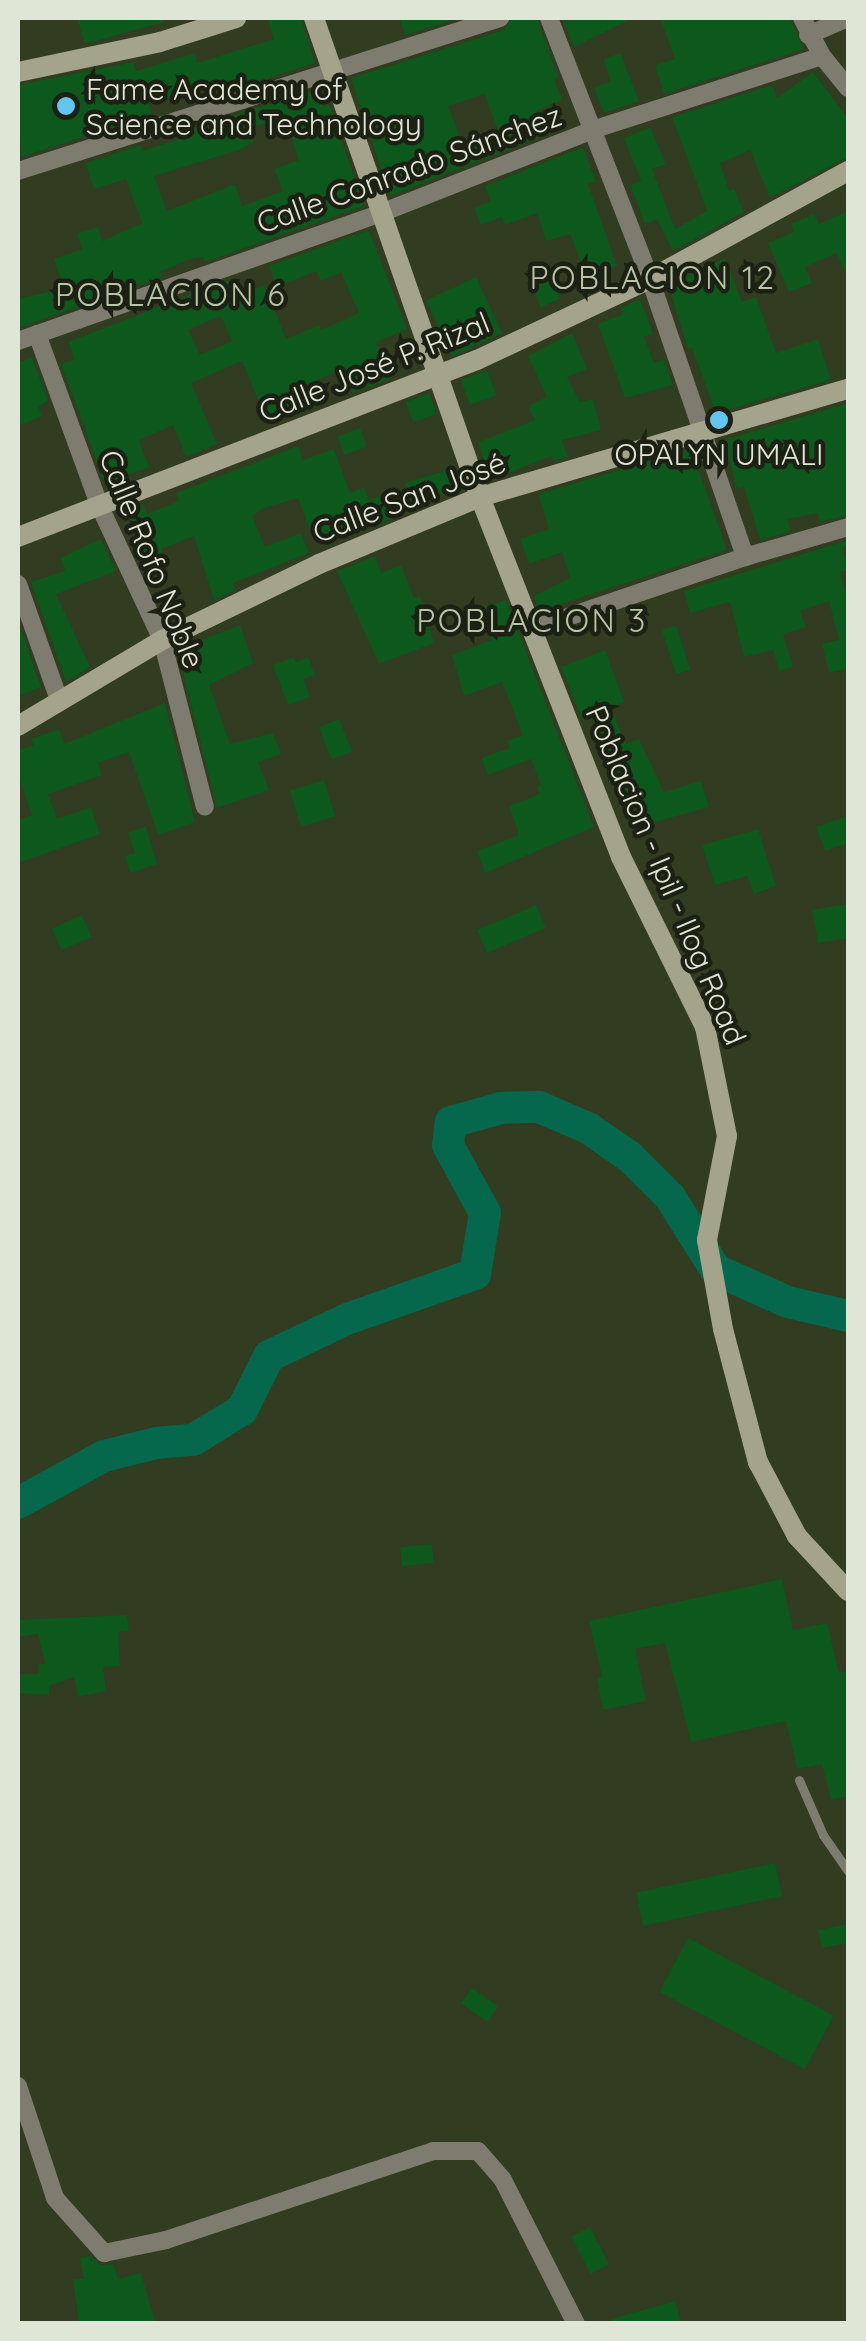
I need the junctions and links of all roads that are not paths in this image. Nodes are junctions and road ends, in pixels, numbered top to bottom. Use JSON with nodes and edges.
{"nodes":[{"id":1,"x":236,"y":18,"type":"edge"},
{"id":2,"x":314,"y":18,"type":"edge"},
{"id":3,"x":500,"y":18,"type":"edge"},
{"id":4,"x":550,"y":18,"type":"edge"},
{"id":5,"x":848,"y":18,"type":"edge"},
{"id":6,"x":805,"y":26,"type":"edge"},
{"id":7,"x":822,"y":56,"type":"junction"},
{"id":8,"x":18,"y":72,"type":"edge"},
{"id":9,"x":334,"y":73,"type":"junction"},
{"id":10,"x":848,"y":88,"type":"edge"},
{"id":11,"x":595,"y":129,"type":"junction"},
{"id":12,"x":18,"y":170,"type":"edge"},
{"id":13,"x":848,"y":170,"type":"edge"},
{"id":14,"x":381,"y":213,"type":"junction"},
{"id":15,"x":650,"y":279,"type":"junction"},
{"id":16,"x":37,"y":334,"type":"junction"},
{"id":17,"x":18,"y":341,"type":"edge"},
{"id":18,"x":440,"y":376,"type":"junction"},
{"id":19,"x":848,"y":389,"type":"edge"},
{"id":20,"x":700,"y":430,"type":"junction"},
{"id":21,"x":480,"y":497,"type":"junction"},
{"id":22,"x":100,"y":507,"type":"junction"},
{"id":23,"x":848,"y":528,"type":"edge"},
{"id":24,"x":18,"y":537,"type":"edge"},
{"id":25,"x":745,"y":556,"type":"junction"},
{"id":26,"x":18,"y":584,"type":"edge"},
{"id":27,"x":532,"y":629,"type":"junction"},
{"id":28,"x":162,"y":640,"type":"junction"},
{"id":29,"x":59,"y":700,"type":"junction"},
{"id":30,"x":18,"y":726,"type":"edge"},
{"id":31,"x":205,"y":807,"type":"dead end"},
{"id":32,"x":848,"y":1591,"type":"edge"},
{"id":33,"x":798,"y":1780,"type":"dead end"},
{"id":34,"x":848,"y":1871,"type":"edge"},
{"id":35,"x":18,"y":2086,"type":"edge"},
{"id":36,"x":576,"y":2324,"type":"edge"}],
"edges":[{"from":1,"to":8,"type":"street"},
{"from":2,"to":9,"type":"street","name":"Poblacion - Ipil - Ilog Road"},
{"from":3,"to":9,"type":"street"},
{"from":4,"to":11,"type":"street"},
{"from":5,"to":6,"type":"street"},
{"from":6,"to":7,"type":"street"},
{"from":7,"to":10,"type":"street"},
{"from":7,"to":11,"type":"street","name":"Calle Conrado Sánchez"},
{"from":9,"to":12,"type":"street"},
{"from":9,"to":14,"type":"street","name":"Poblacion - Ipil - Ilog Road"},
{"from":11,"to":14,"type":"street","name":"Calle Conrado Sánchez"},
{"from":11,"to":15,"type":"street"},
{"from":13,"to":15,"type":"street","name":"Calle José P. Rizal"},
{"from":14,"to":16,"type":"street","name":"Calle Conrado Sánchez"},
{"from":14,"to":18,"type":"street","name":"Poblacion - Ipil - Ilog Road"},
{"from":15,"to":18,"type":"street","name":"Calle José P. Rizal"},
{"from":15,"to":20,"type":"street"},
{"from":16,"to":17,"type":"street","name":"Calle Conrado Sánchez"},
{"from":16,"to":22,"type":"street","name":"Calle Rofo Noble"},
{"from":18,"to":21,"type":"street","name":"Poblacion - Ipil - Ilog Road"},
{"from":18,"to":22,"type":"street","name":"Calle José P. Rizal"},
{"from":19,"to":20,"type":"street","name":"Calle San José"},
{"from":20,"to":21,"type":"street","name":"Calle San José"},
{"from":20,"to":25,"type":"street"},
{"from":21,"to":27,"type":"street","name":"Poblacion - Ipil - Ilog Road"},
{"from":21,"to":28,"type":"street","name":"Calle San José"},
{"from":22,"to":24,"type":"street","name":"Calle José P. Rizal"},
{"from":22,"to":28,"type":"street","name":"Calle Rofo Noble"},
{"from":23,"to":25,"type":"street"},
{"from":25,"to":27,"type":"street"},
{"from":26,"to":29,"type":"street"},
{"from":27,"to":32,"type":"street","name":"Poblacion - Ipil - Ilog Road"},
{"from":28,"to":29,"type":"street","name":"Calle San José"},
{"from":28,"to":31,"type":"street","name":"Calle Rofo Noble"},
{"from":29,"to":30,"type":"street","name":"Calle San José"},
{"from":33,"to":34,"type":"lane"},
{"from":35,"to":36,"type":"street"}]}
